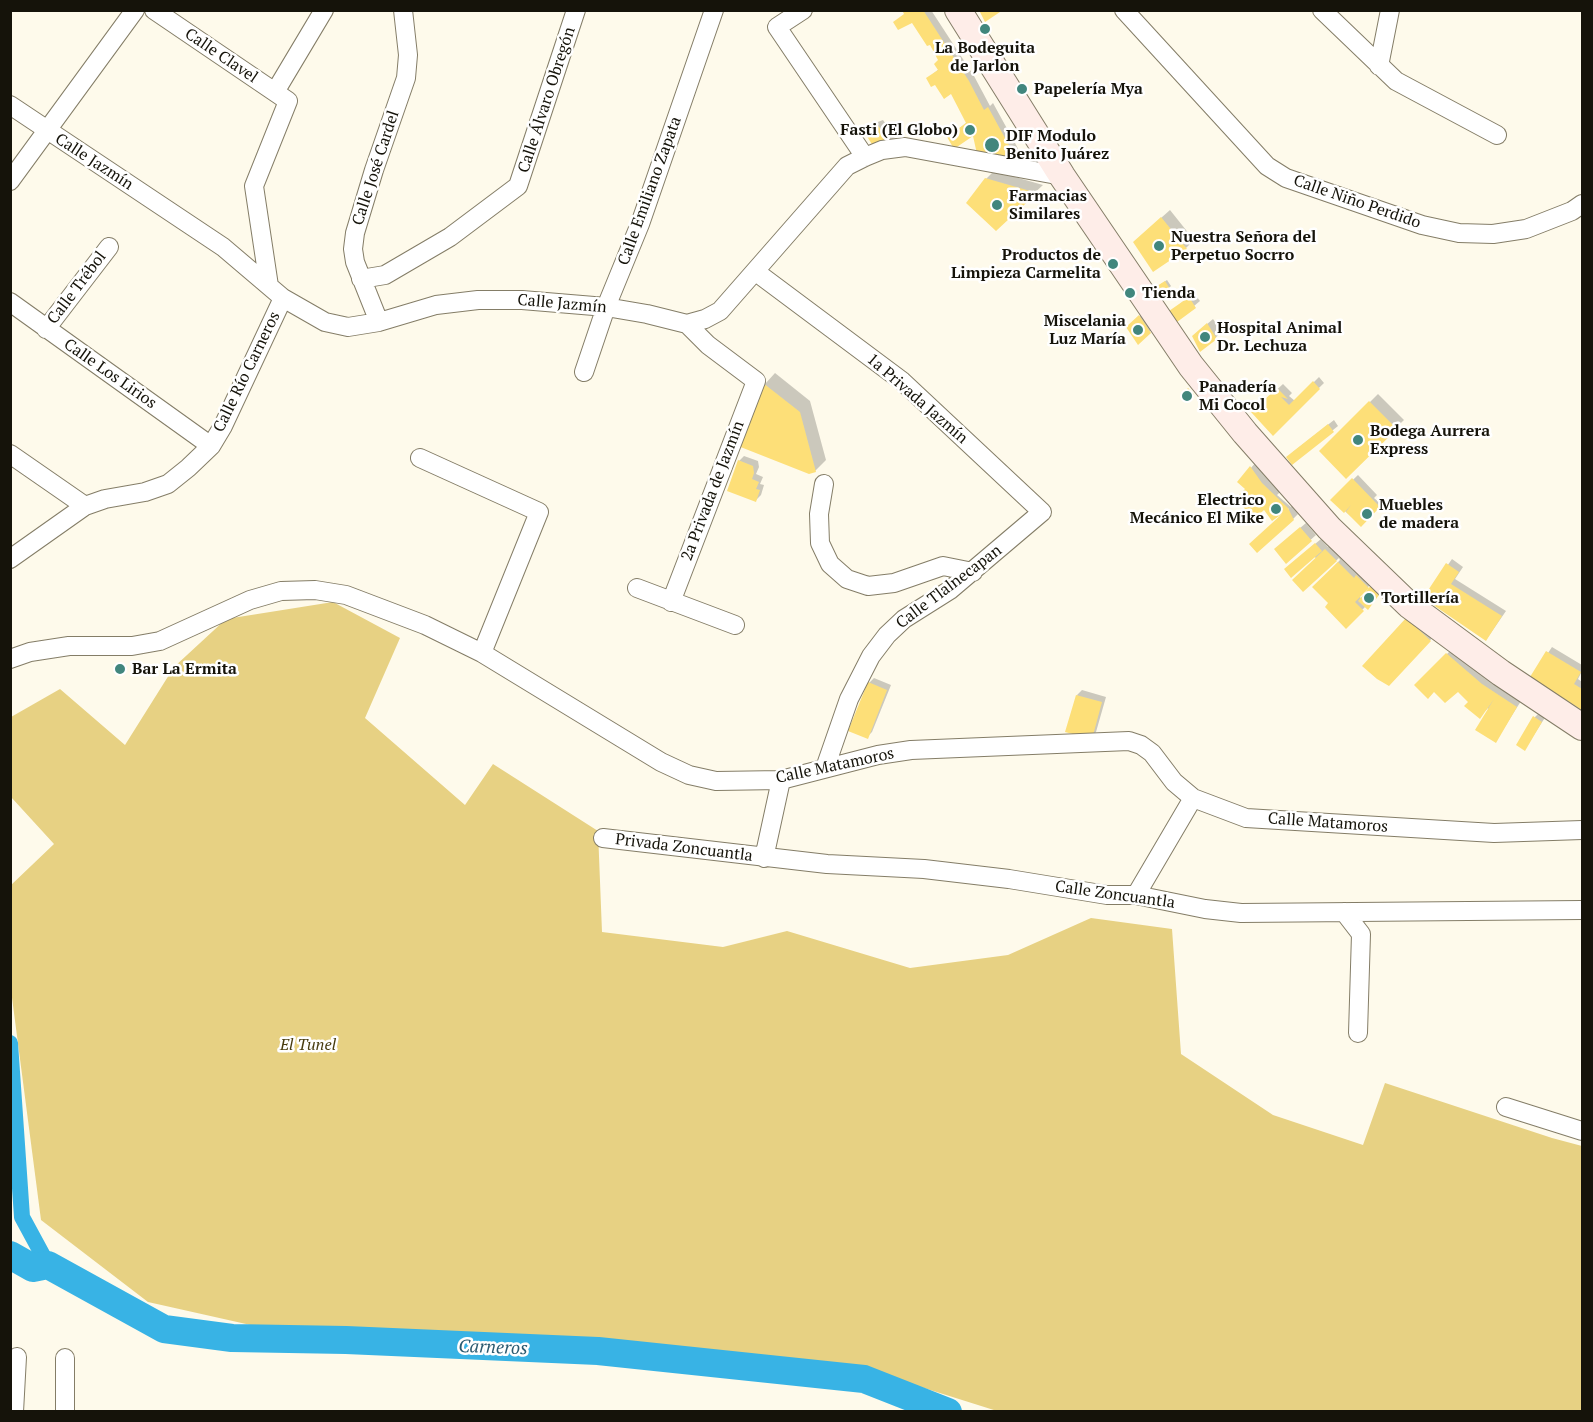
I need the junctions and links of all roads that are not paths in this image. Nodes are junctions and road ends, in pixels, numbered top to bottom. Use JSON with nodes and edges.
{"nodes":[{"id":1,"x":135,"y":10,"type":"edge"},
{"id":2,"x":154,"y":10,"type":"edge"},
{"id":3,"x":324,"y":10,"type":"edge"},
{"id":4,"x":403,"y":10,"type":"edge"},
{"id":5,"x":576,"y":10,"type":"edge"},
{"id":6,"x":714,"y":10,"type":"edge"},
{"id":7,"x":803,"y":10,"type":"edge"},
{"id":8,"x":958,"y":10,"type":"edge"},
{"id":9,"x":1124,"y":10,"type":"edge"},
{"id":10,"x":1322,"y":10,"type":"edge"},
{"id":11,"x":1390,"y":10,"type":"edge"},
{"id":12,"x":1379,"y":66,"type":"junction"},
{"id":13,"x":282,"y":97,"type":"junction"},
{"id":14,"x":10,"y":105,"type":"edge"},
{"id":15,"x":48,"y":131,"type":"junction"},
{"id":16,"x":1497,"y":135,"type":"dead end"},
{"id":17,"x":865,"y":157,"type":"junction"},
{"id":18,"x":1062,"y":176,"type":"junction"},
{"id":19,"x":10,"y":181,"type":"edge"},
{"id":20,"x":1582,"y":204,"type":"edge"},
{"id":21,"x":108,"y":247,"type":"dead end"},
{"id":22,"x":756,"y":272,"type":"junction"},
{"id":23,"x":361,"y":279,"type":"junction"},
{"id":24,"x":276,"y":292,"type":"junction"},
{"id":25,"x":10,"y":302,"type":"edge"},
{"id":26,"x":606,"y":308,"type":"junction"},
{"id":27,"x":379,"y":322,"type":"junction"},
{"id":28,"x":687,"y":324,"type":"junction"},
{"id":29,"x":46,"y":328,"type":"junction"},
{"id":30,"x":584,"y":372,"type":"dead end"},
{"id":31,"x":210,"y":446,"type":"junction"},
{"id":32,"x":10,"y":454,"type":"edge"},
{"id":33,"x":420,"y":458,"type":"dead end"},
{"id":34,"x":824,"y":484,"type":"dead end"},
{"id":35,"x":85,"y":506,"type":"junction"},
{"id":36,"x":1042,"y":512,"type":"joint"},
{"id":37,"x":10,"y":560,"type":"edge"},
{"id":38,"x":973,"y":572,"type":"junction"},
{"id":39,"x":637,"y":588,"type":"dead end"},
{"id":40,"x":671,"y":602,"type":"junction"},
{"id":41,"x":735,"y":625,"type":"dead end"},
{"id":42,"x":482,"y":653,"type":"junction"},
{"id":43,"x":10,"y":659,"type":"edge"},
{"id":44,"x":1582,"y":727,"type":"edge"},
{"id":45,"x":825,"y":768,"type":"junction"},
{"id":46,"x":782,"y":780,"type":"junction"},
{"id":47,"x":1192,"y":798,"type":"junction"},
{"id":48,"x":1582,"y":830,"type":"edge"},
{"id":49,"x":603,"y":838,"type":"dead end"},
{"id":50,"x":764,"y":858,"type":"junction"},
{"id":51,"x":1136,"y":895,"type":"junction"},
{"id":52,"x":1582,"y":910,"type":"edge"},
{"id":53,"x":1344,"y":912,"type":"junction"},
{"id":54,"x":1358,"y":1033,"type":"dead end"},
{"id":55,"x":1506,"y":1107,"type":"dead end"},
{"id":56,"x":1582,"y":1131,"type":"edge"},
{"id":57,"x":16,"y":1358,"type":"dead end"},
{"id":58,"x":65,"y":1358,"type":"dead end"},
{"id":59,"x":14,"y":1412,"type":"edge"},
{"id":60,"x":65,"y":1412,"type":"edge"}],
"edges":[{"from":1,"to":15,"type":"street"},
{"from":2,"to":13,"type":"street","name":"Calle Clavel"},
{"from":3,"to":13,"type":"street"},
{"from":4,"to":23,"type":"street","name":"Calle José Cardel"},
{"from":5,"to":23,"type":"street","name":"Calle Álvaro Obregón"},
{"from":6,"to":26,"type":"street","name":"Calle Emiliano Zapata"},
{"from":7,"to":17,"type":"street"},
{"from":8,"to":18,"type":"main road"},
{"from":9,"to":20,"type":"street","name":"Calle Niño Perdido"},
{"from":10,"to":12,"type":"street"},
{"from":11,"to":12,"type":"street"},
{"from":12,"to":16,"type":"street"},
{"from":13,"to":24,"type":"street"},
{"from":14,"to":15,"type":"street","name":"Calle Jazmín"},
{"from":15,"to":19,"type":"street"},
{"from":15,"to":24,"type":"street","name":"Calle Jazmín"},
{"from":17,"to":18,"type":"street"},
{"from":17,"to":22,"type":"street"},
{"from":18,"to":44,"type":"main road"},
{"from":21,"to":29,"type":"street","name":"Calle Trébol"},
{"from":22,"to":28,"type":"street"},
{"from":22,"to":36,"type":"street","name":"1a Privada Jazmín"},
{"from":23,"to":27,"type":"street","name":"Calle José Cardel"},
{"from":24,"to":27,"type":"street","name":"Calle Jazmín"},
{"from":24,"to":31,"type":"street","name":"Calle Río Carneros"},
{"from":25,"to":29,"type":"street","name":"Calle Los Lirios"},
{"from":26,"to":27,"type":"street","name":"Calle Jazmín"},
{"from":26,"to":28,"type":"street","name":"Calle Jazmín"},
{"from":26,"to":30,"type":"street","name":"Calle Emiliano Zapata"},
{"from":28,"to":40,"type":"street","name":"2a Privada de Jazmín"},
{"from":29,"to":31,"type":"street","name":"Calle Los Lirios"},
{"from":31,"to":35,"type":"street","name":"Calle Río Carneros"},
{"from":32,"to":35,"type":"street"},
{"from":33,"to":42,"type":"street"},
{"from":34,"to":38,"type":"street"},
{"from":35,"to":37,"type":"street","name":"Calle Río Carneros"},
{"from":36,"to":38,"type":"street","name":"Calle Tlalnecapan"},
{"from":38,"to":45,"type":"street","name":"Calle Tlalnecapan"},
{"from":39,"to":40,"type":"street"},
{"from":40,"to":41,"type":"street"},
{"from":42,"to":43,"type":"street","name":"Calle Matamoros"},
{"from":42,"to":46,"type":"street","name":"Calle Matamoros"},
{"from":45,"to":46,"type":"street","name":"Calle Matamoros"},
{"from":45,"to":47,"type":"street","name":"Calle Matamoros"},
{"from":46,"to":50,"type":"street"},
{"from":47,"to":48,"type":"street","name":"Calle Matamoros"},
{"from":47,"to":51,"type":"street"},
{"from":49,"to":50,"type":"street","name":"Privada Zoncuantla"},
{"from":50,"to":51,"type":"street","name":"Calle Zoncuantla"},
{"from":51,"to":53,"type":"street","name":"Calle Zoncuantla"},
{"from":52,"to":53,"type":"street","name":"Calle Zoncuantla"},
{"from":53,"to":54,"type":"street"},
{"from":55,"to":56,"type":"street"},
{"from":57,"to":59,"type":"street"},
{"from":58,"to":60,"type":"street"}]}
